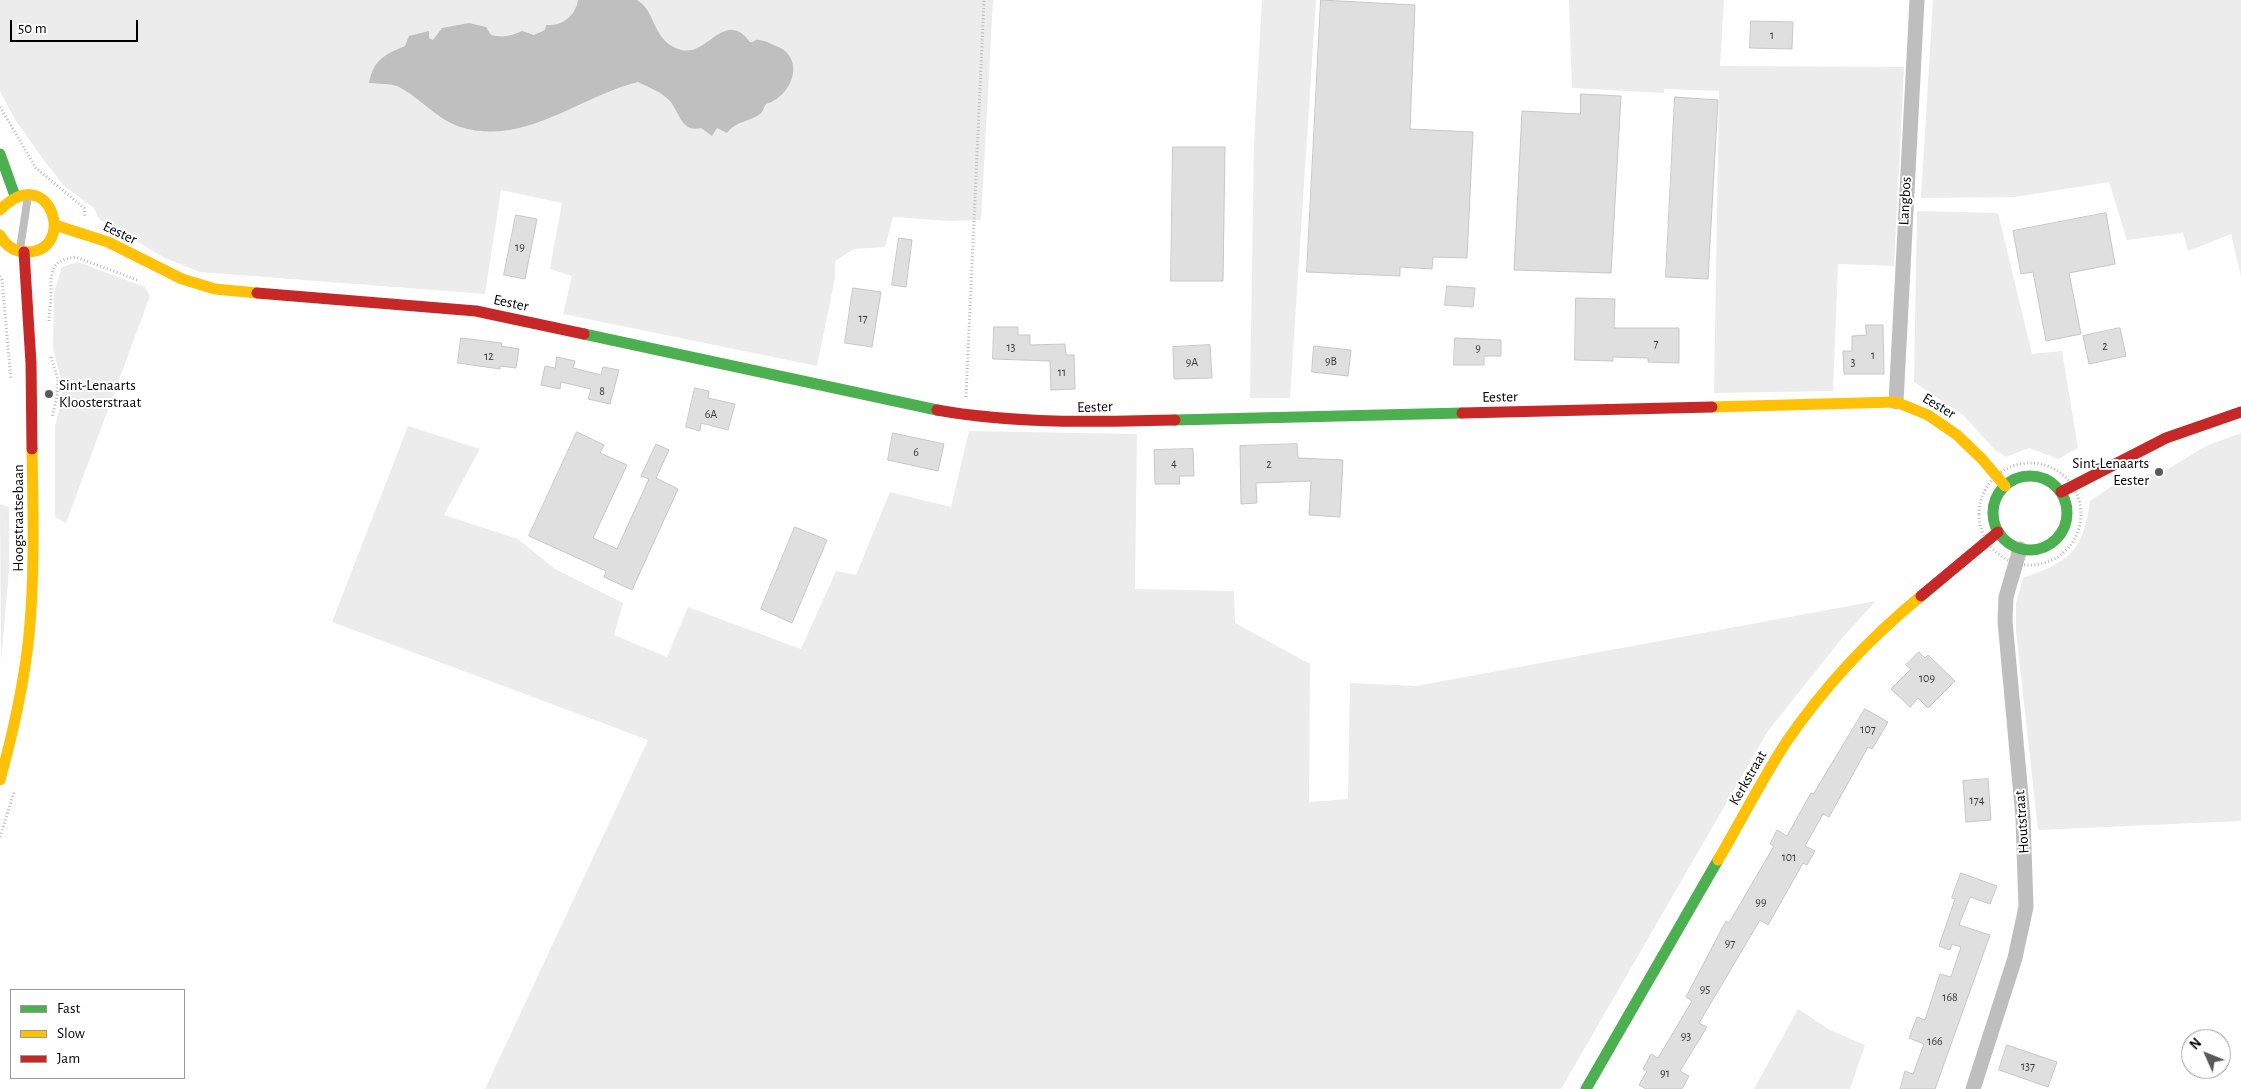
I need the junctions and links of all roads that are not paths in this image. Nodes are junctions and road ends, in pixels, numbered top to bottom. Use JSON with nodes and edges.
{"nodes":[{"id":1,"x":1917,"y":0,"type":"edge"},
{"id":2,"x":0,"y":154,"type":"edge"},
{"id":3,"x":28,"y":194,"type":"junction"},
{"id":4,"x":15,"y":196,"type":"junction"},
{"id":5,"x":0,"y":210,"type":"edge"},
{"id":6,"x":56,"y":225,"type":"junction"},
{"id":7,"x":0,"y":236,"type":"edge"},
{"id":8,"x":22,"y":252,"type":"junction"},
{"id":9,"x":1896,"y":402,"type":"junction"},
{"id":10,"x":2241,"y":412,"type":"edge"},
{"id":11,"x":2005,"y":486,"type":"junction"},
{"id":12,"x":2061,"y":492,"type":"junction"},
{"id":13,"x":1998,"y":532,"type":"junction"},
{"id":14,"x":2020,"y":549,"type":"junction"},
{"id":15,"x":0,"y":780,"type":"edge"},
{"id":16,"x":1586,"y":1089,"type":"edge"},
{"id":17,"x":1973,"y":1089,"type":"edge"}],
"edges":[{"from":1,"to":9,"type":"street","name":"Langbos"},
{"from":2,"to":4,"type":"main road"},
{"from":3,"to":4,"type":"main road"},
{"from":3,"to":6,"type":"main road"},
{"from":3,"to":8,"type":"lane"},
{"from":4,"to":5,"type":"main road"},
{"from":6,"to":8,"type":"main road"},
{"from":6,"to":9,"type":"main road","name":"Eester"},
{"from":7,"to":8,"type":"main road"},
{"from":8,"to":15,"type":"main road","name":"Hoogstraatsebaan"},
{"from":9,"to":11,"type":"main road","name":"Eester"},
{"from":10,"to":12,"type":"main road"},
{"from":11,"to":12,"type":"main road"},
{"from":11,"to":13,"type":"main road"},
{"from":12,"to":14,"type":"main road"},
{"from":13,"to":14,"type":"main road"},
{"from":13,"to":16,"type":"main road","name":"Kerkstraat"},
{"from":14,"to":17,"type":"street","name":"Houtstraat"}]}
